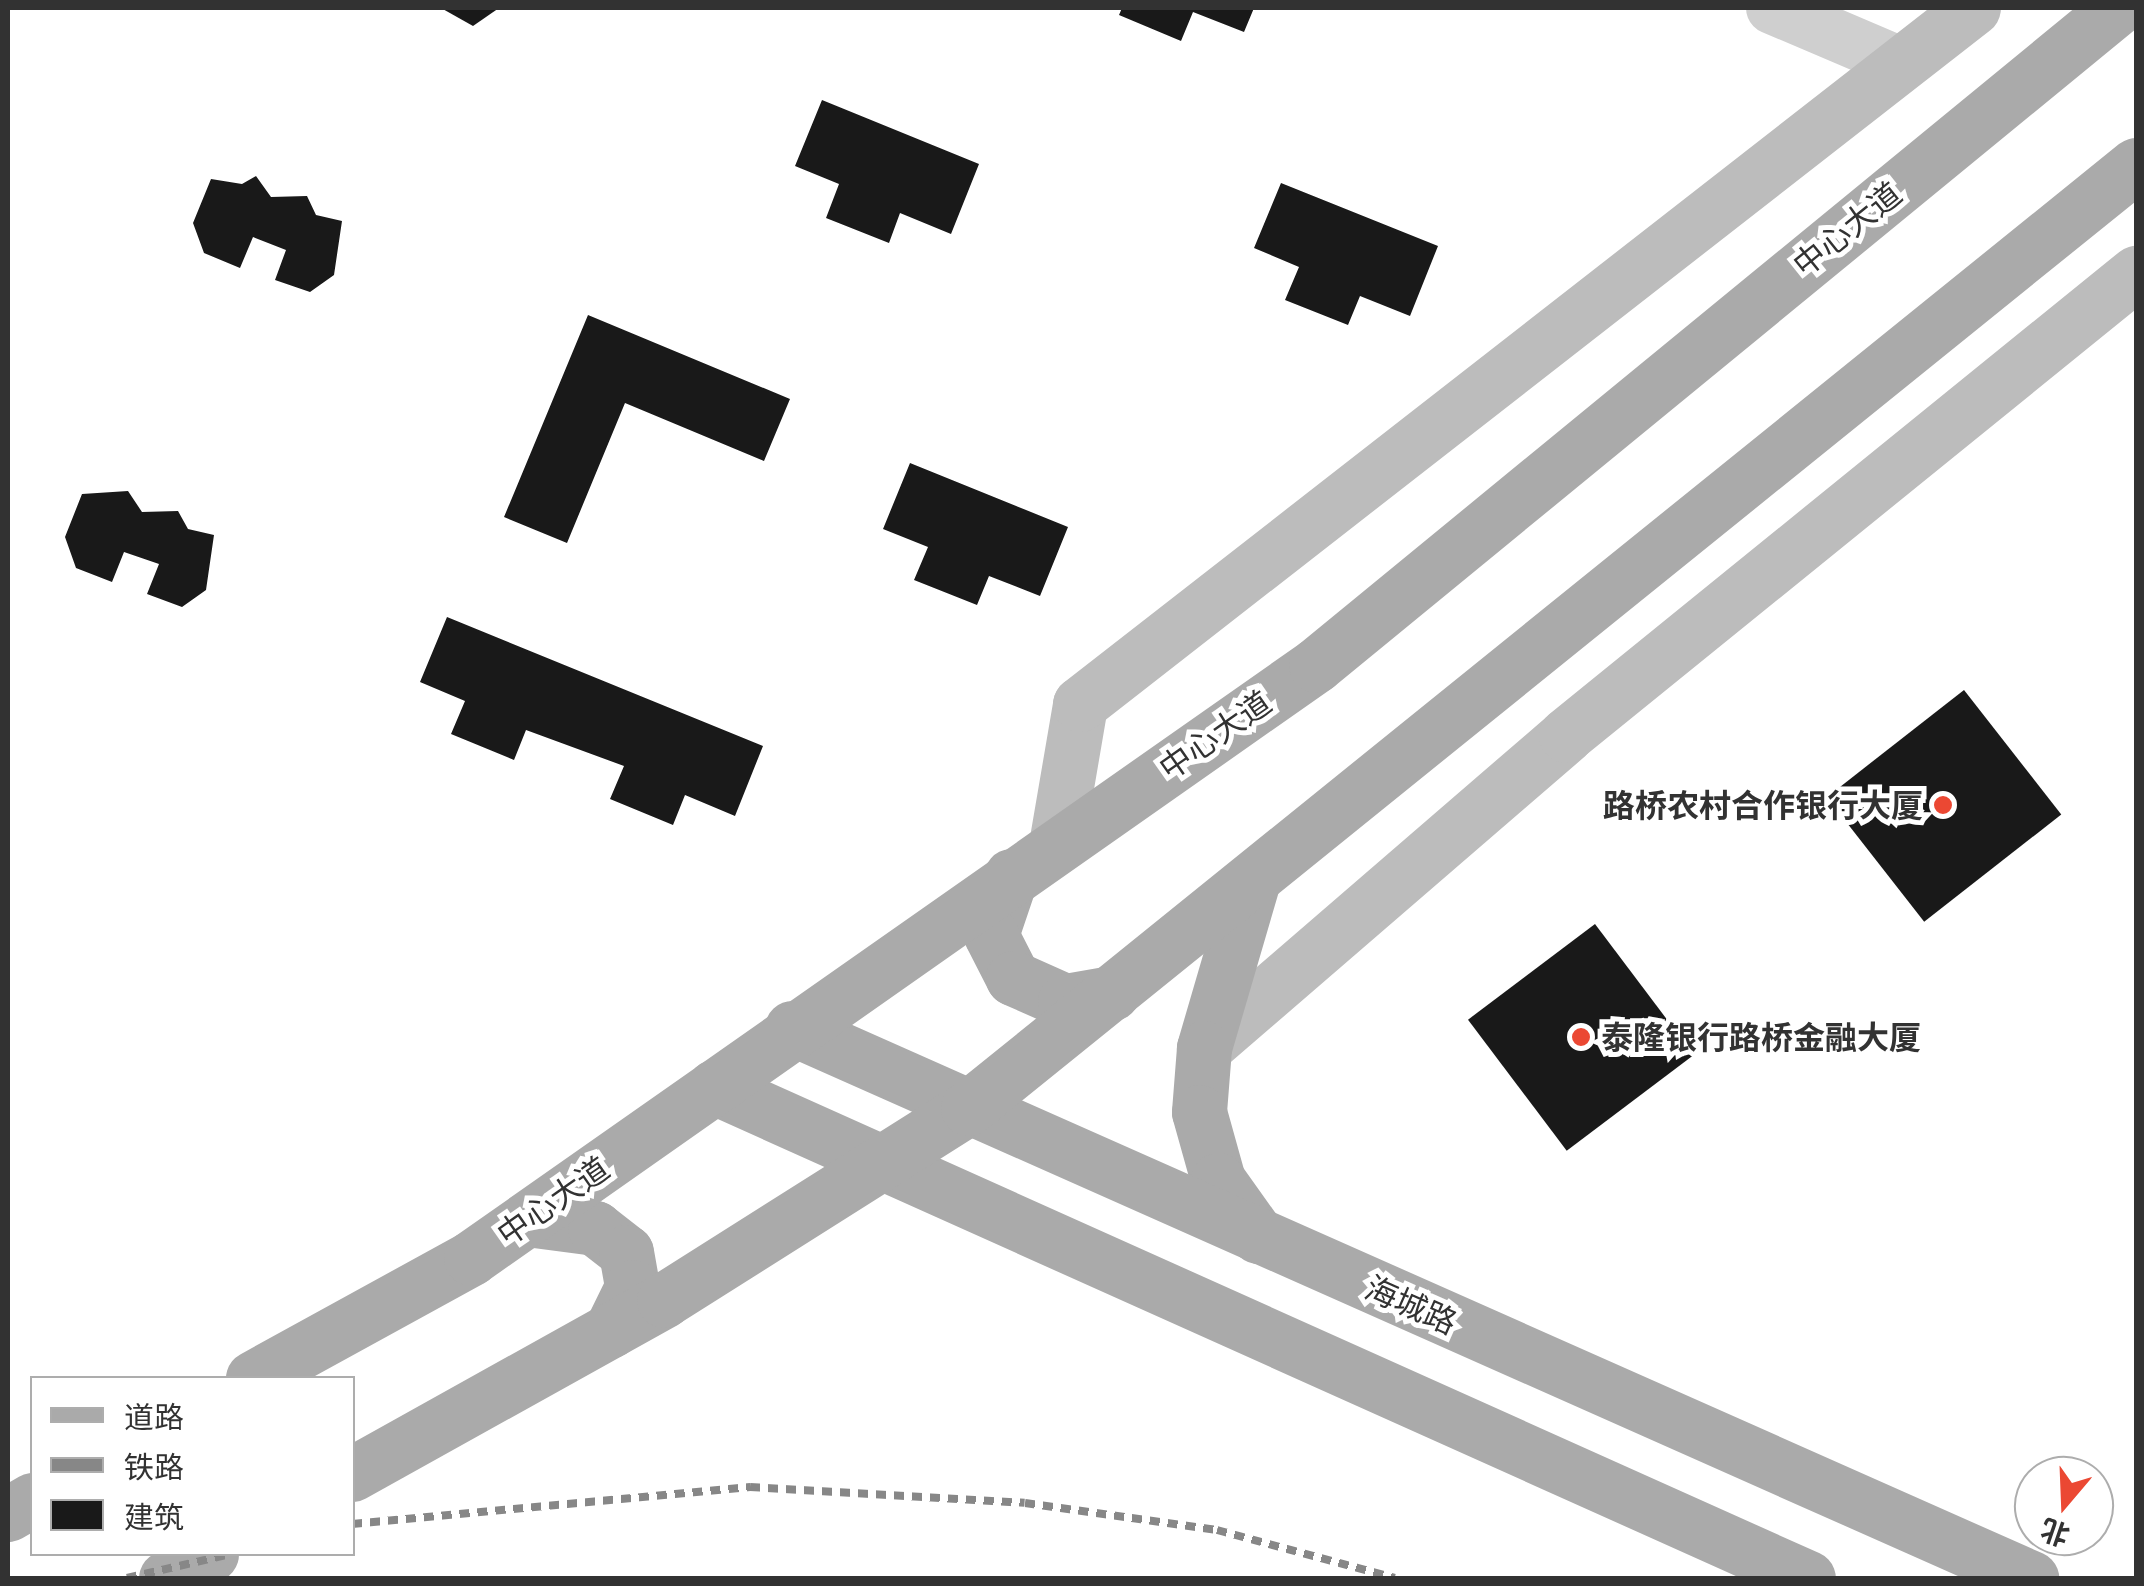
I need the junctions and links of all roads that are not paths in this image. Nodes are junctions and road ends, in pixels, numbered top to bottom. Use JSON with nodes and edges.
{"nodes":[{"id":1,"x":1772,"y":8,"type":"edge"},
{"id":2,"x":1973,"y":8,"type":"edge"},
{"id":3,"x":2117,"y":8,"type":"edge"},
{"id":4,"x":1900,"y":64,"type":"junction"},
{"id":5,"x":2136,"y":165,"type":"edge"},
{"id":6,"x":2136,"y":274,"type":"edge"},
{"id":7,"x":1056,"y":845,"type":"junction"},
{"id":8,"x":1011,"y":876,"type":"junction"},
{"id":9,"x":1254,"y":878,"type":"junction"},
{"id":10,"x":1112,"y":993,"type":"junction"},
{"id":11,"x":792,"y":1028,"type":"junction"},
{"id":12,"x":1204,"y":1048,"type":"junction"},
{"id":13,"x":714,"y":1087,"type":"junction"},
{"id":14,"x":968,"y":1108,"type":"junction"},
{"id":15,"x":884,"y":1165,"type":"junction"},
{"id":16,"x":526,"y":1219,"type":"junction"},
{"id":17,"x":1260,"y":1238,"type":"junction"},
{"id":18,"x":611,"y":1330,"type":"junction"},
{"id":19,"x":256,"y":1376,"type":"edge"},
{"id":20,"x":355,"y":1472,"type":"edge"},
{"id":21,"x":30,"y":1501,"type":"edge"},
{"id":22,"x":8,"y":1514,"type":"edge"},
{"id":23,"x":207,"y":1556,"type":"edge"},
{"id":24,"x":166,"y":1578,"type":"edge"},
{"id":25,"x":1808,"y":1578,"type":"edge"},
{"id":26,"x":2032,"y":1578,"type":"edge"}],
"edges":[{"from":1,"to":4,"type":"street"},
{"from":2,"to":4,"type":"main road"},
{"from":3,"to":7,"type":"main road","name":"中心大道"},
{"from":4,"to":7,"type":"main road"},
{"from":5,"to":9,"type":"main road"},
{"from":6,"to":12,"type":"main road"},
{"from":7,"to":8,"type":"main road","name":"中心大道"},
{"from":8,"to":10,"type":"main road"},
{"from":8,"to":11,"type":"main road","name":"中心大道"},
{"from":9,"to":10,"type":"main road"},
{"from":9,"to":12,"type":"main road"},
{"from":10,"to":14,"type":"main road"},
{"from":11,"to":13,"type":"main road","name":"中心大道"},
{"from":11,"to":14,"type":"main road","name":"海城路"},
{"from":12,"to":17,"type":"main road"},
{"from":13,"to":15,"type":"main road"},
{"from":13,"to":16,"type":"main road","name":"中心大道"},
{"from":14,"to":15,"type":"main road"},
{"from":14,"to":17,"type":"main road","name":"海城路"},
{"from":15,"to":18,"type":"main road"},
{"from":15,"to":25,"type":"main road"},
{"from":16,"to":18,"type":"main road"},
{"from":16,"to":19,"type":"main road","name":"中心大道"},
{"from":17,"to":26,"type":"main road","name":"海城路"},
{"from":18,"to":20,"type":"main road"},
{"from":21,"to":22,"type":"main road"},
{"from":23,"to":24,"type":"main road"}]}
